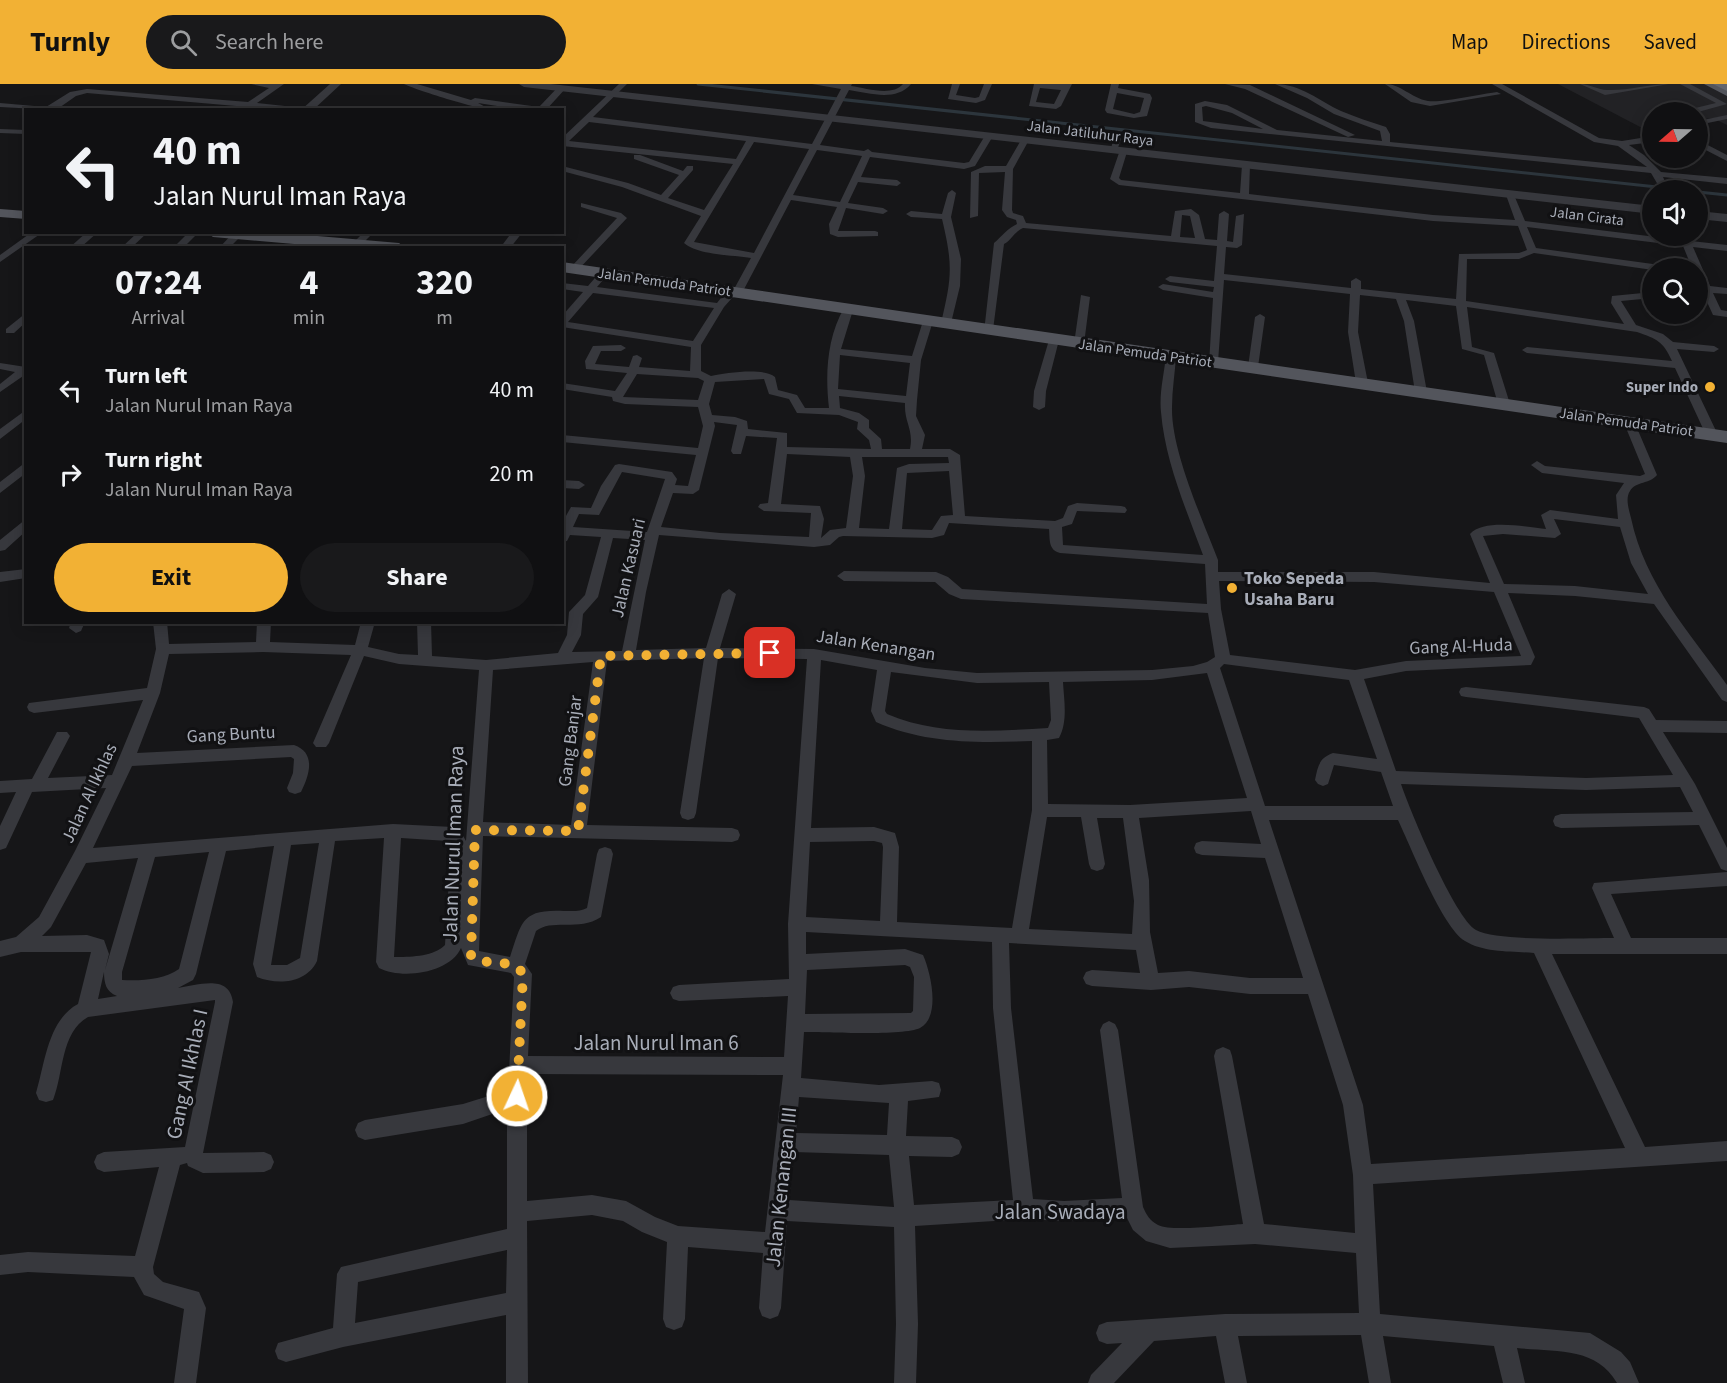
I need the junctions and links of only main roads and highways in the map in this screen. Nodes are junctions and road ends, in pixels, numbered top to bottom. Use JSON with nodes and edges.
{"nodes":[{"id":1,"x":1710,"y":84,"type":"edge"},
{"id":2,"x":1720,"y":84,"type":"edge"},
{"id":3,"x":1727,"y":87,"type":"edge"},
{"id":4,"x":1727,"y":92,"type":"edge"},
{"id":5,"x":0,"y":213,"type":"edge"},
{"id":6,"x":24,"y":215,"type":"edge"},
{"id":7,"x":238,"y":234,"type":"edge"},
{"id":8,"x":369,"y":242,"type":"edge"},
{"id":9,"x":389,"y":246,"type":"edge"},
{"id":10,"x":568,"y":268,"type":"edge"},
{"id":11,"x":1723,"y":437,"type":"edge"}],
"edges":[{"from":1,"to":4,"type":"main road"},
{"from":2,"to":3,"type":"highway"},
{"from":5,"to":6,"type":"main road"},
{"from":7,"to":8,"type":"main road"},
{"from":8,"to":9,"type":"main road"},
{"from":10,"to":11,"type":"main road","name":"Jalan Pemuda Patriot"}]}
